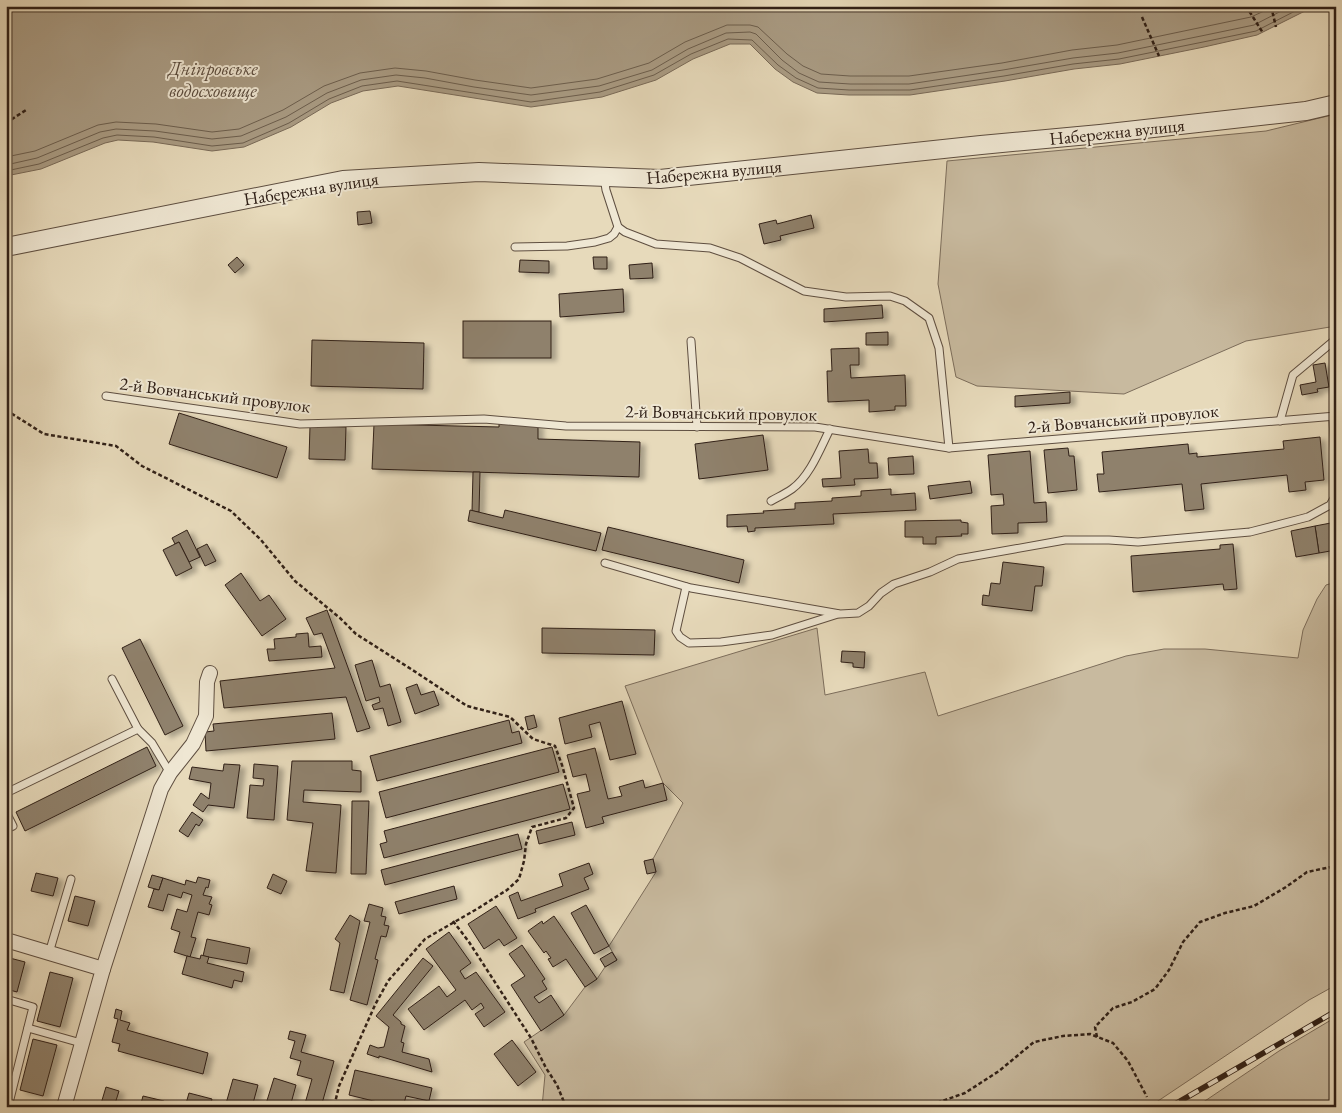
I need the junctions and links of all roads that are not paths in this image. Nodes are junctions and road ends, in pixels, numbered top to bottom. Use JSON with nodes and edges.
{"nodes":[{"id":1,"x":1336,"y":104,"type":"edge"},
{"id":2,"x":604,"y":177,"type":"junction"},
{"id":3,"x":618,"y":227,"type":"junction"},
{"id":4,"x":6,"y":247,"type":"edge"},
{"id":5,"x":515,"y":247,"type":"dead end"},
{"id":6,"x":1336,"y":339,"type":"edge"},
{"id":7,"x":691,"y":341,"type":"dead end"},
{"id":8,"x":106,"y":396,"type":"dead end"},
{"id":9,"x":1334,"y":417,"type":"edge"},
{"id":10,"x":1280,"y":421,"type":"junction"},
{"id":11,"x":698,"y":427,"type":"junction"},
{"id":12,"x":830,"y":429,"type":"junction"},
{"id":13,"x":949,"y":448,"type":"junction"},
{"id":14,"x":1336,"y":488,"type":"edge"},
{"id":15,"x":1336,"y":495,"type":"edge"},
{"id":16,"x":771,"y":501,"type":"dead end"},
{"id":17,"x":605,"y":563,"type":"dead end"},
{"id":18,"x":686,"y":587,"type":"junction"},
{"id":19,"x":840,"y":614,"type":"junction"},
{"id":20,"x":210,"y":673,"type":"dead end"},
{"id":21,"x":112,"y":680,"type":"dead end"},
{"id":22,"x":138,"y":729,"type":"junction"},
{"id":23,"x":170,"y":773,"type":"junction"},
{"id":24,"x":6,"y":793,"type":"edge"},
{"id":25,"x":6,"y":812,"type":"edge"},
{"id":26,"x":8,"y":829,"type":"edge"},
{"id":27,"x":71,"y":879,"type":"dead end"},
{"id":28,"x":6,"y":940,"type":"edge"},
{"id":29,"x":48,"y":953,"type":"junction"},
{"id":30,"x":103,"y":970,"type":"junction"},
{"id":31,"x":6,"y":999,"type":"edge"},
{"id":32,"x":28,"y":1028,"type":"junction"},
{"id":33,"x":81,"y":1043,"type":"junction"},
{"id":34,"x":8,"y":1107,"type":"edge"},
{"id":35,"x":64,"y":1107,"type":"edge"}],
"edges":[{"from":1,"to":2,"type":"street","name":"Набережна вулиця"},
{"from":2,"to":3,"type":"lane"},
{"from":2,"to":4,"type":"street","name":"Набережна вулиця"},
{"from":3,"to":5,"type":"lane"},
{"from":3,"to":13,"type":"lane"},
{"from":6,"to":10,"type":"lane"},
{"from":7,"to":11,"type":"lane"},
{"from":8,"to":11,"type":"lane","name":"2-й Вовчанський провулок"},
{"from":9,"to":10,"type":"lane","name":"2-й Вовчанський провулок"},
{"from":9,"to":14,"type":"lane"},
{"from":10,"to":13,"type":"lane","name":"2-й Вовчанський провулок"},
{"from":11,"to":12,"type":"lane","name":"2-й Вовчанський провулок"},
{"from":12,"to":13,"type":"lane","name":"2-й Вовчанський провулок"},
{"from":12,"to":16,"type":"lane"},
{"from":15,"to":19,"type":"lane"},
{"from":17,"to":18,"type":"lane"},
{"from":18,"to":19,"type":"lane"},
{"from":18,"to":19,"type":"lane"},
{"from":20,"to":23,"type":"street"},
{"from":21,"to":22,"type":"lane"},
{"from":22,"to":23,"type":"lane"},
{"from":22,"to":24,"type":"lane"},
{"from":23,"to":30,"type":"street"},
{"from":25,"to":26,"type":"lane"},
{"from":27,"to":29,"type":"lane"},
{"from":28,"to":29,"type":"street"},
{"from":29,"to":30,"type":"street"},
{"from":30,"to":33,"type":"street"},
{"from":31,"to":32,"type":"lane"},
{"from":32,"to":33,"type":"lane"},
{"from":32,"to":34,"type":"lane"},
{"from":33,"to":35,"type":"street"}]}
